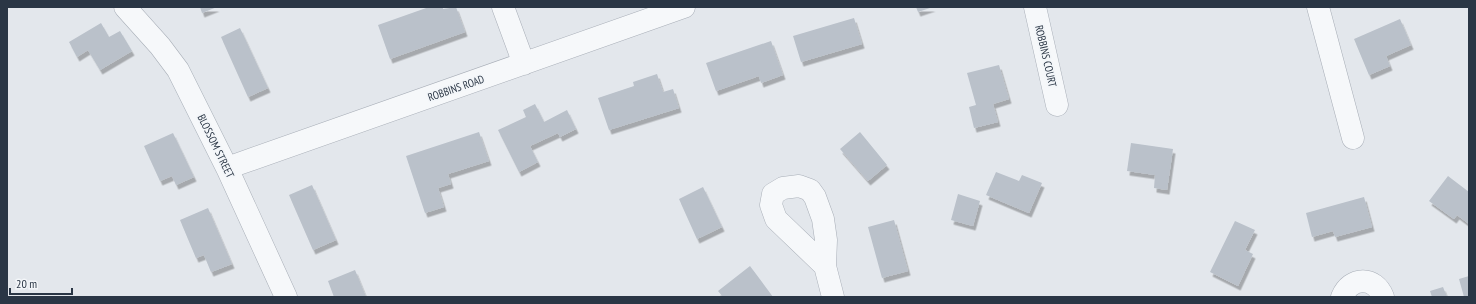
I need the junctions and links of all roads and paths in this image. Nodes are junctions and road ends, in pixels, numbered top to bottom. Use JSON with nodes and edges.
{"nodes":[{"id":1,"x":125,"y":7,"type":"edge"},
{"id":2,"x":503,"y":7,"type":"edge"},
{"id":3,"x":684,"y":7,"type":"edge"},
{"id":4,"x":1035,"y":7,"type":"edge"},
{"id":5,"x":1318,"y":7,"type":"edge"},
{"id":6,"x":524,"y":64,"type":"junction"},
{"id":7,"x":1057,"y":105,"type":"dead end"},
{"id":8,"x":1353,"y":138,"type":"dead end"},
{"id":9,"x":228,"y":168,"type":"junction"},
{"id":10,"x":825,"y":266,"type":"dead end"},
{"id":11,"x":286,"y":297,"type":"edge"},
{"id":12,"x":833,"y":297,"type":"edge"},
{"id":13,"x":1342,"y":297,"type":"edge"},
{"id":14,"x":1383,"y":297,"type":"edge"}],
"edges":[{"from":1,"to":9,"type":"street","name":"BLOSSOM STREET"},
{"from":2,"to":6,"type":"street"},
{"from":3,"to":6,"type":"street","name":"ROBBINS ROAD"},
{"from":4,"to":7,"type":"street","name":"ROBBINS COURT"},
{"from":5,"to":8,"type":"street"},
{"from":6,"to":9,"type":"street","name":"ROBBINS ROAD"},
{"from":9,"to":11,"type":"street","name":"BLOSSOM STREET"},
{"from":10,"to":12,"type":"street"},
{"from":13,"to":14,"type":"street"}]}
